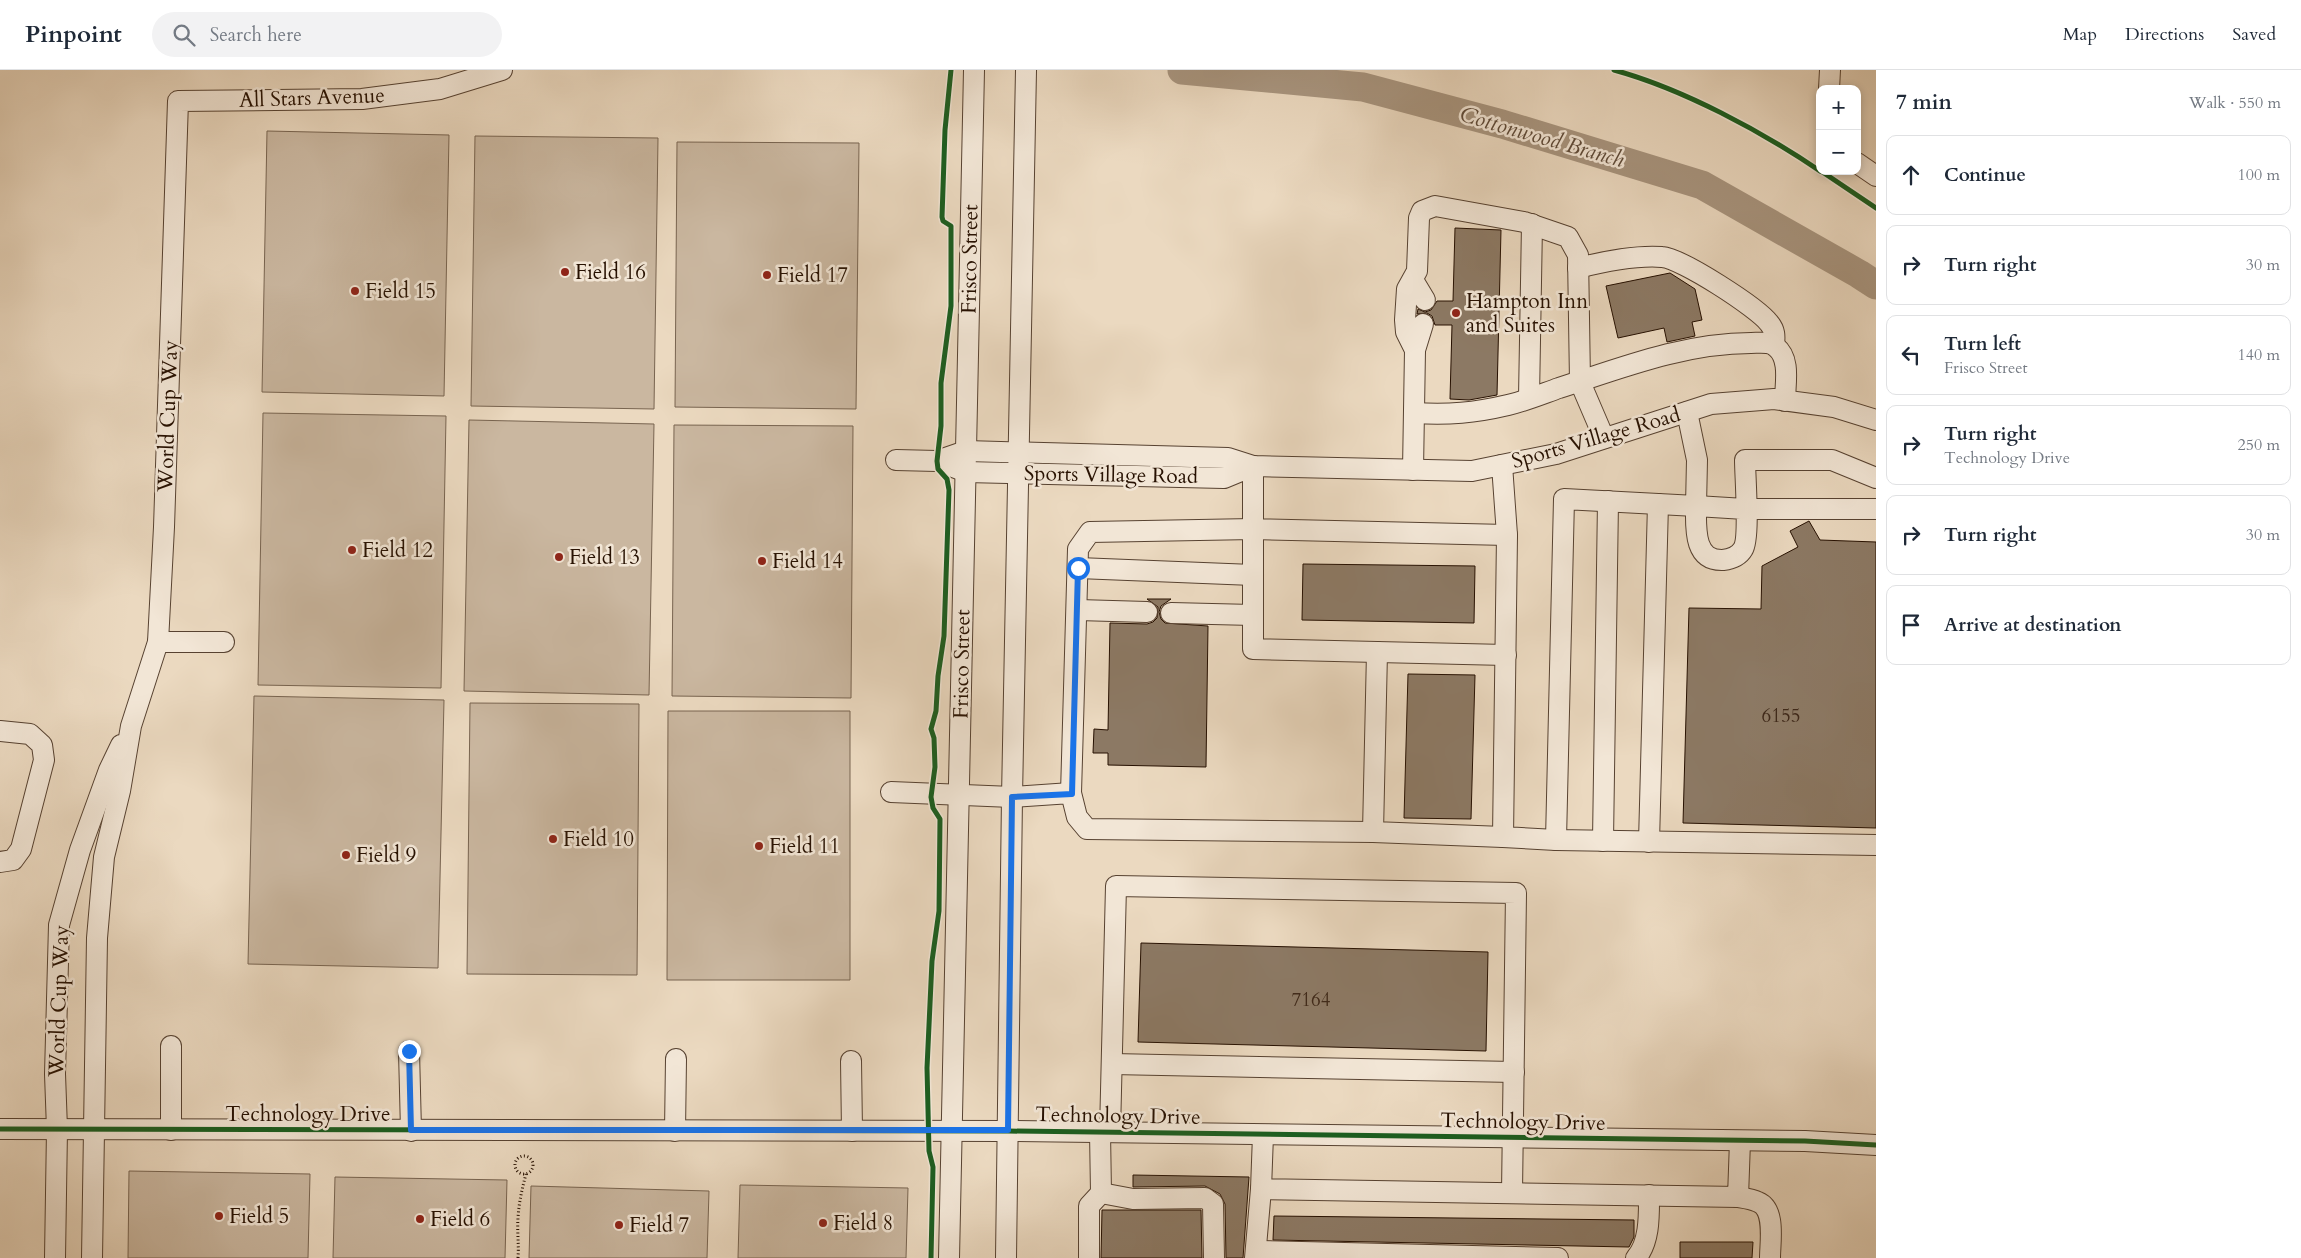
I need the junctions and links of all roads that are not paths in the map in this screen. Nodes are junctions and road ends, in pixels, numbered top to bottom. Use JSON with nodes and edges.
{"nodes":[{"id":1,"x":502,"y":70,"type":"edge"},
{"id":2,"x":974,"y":70,"type":"edge"},
{"id":3,"x":1026,"y":70,"type":"edge"},
{"id":4,"x":1830,"y":70,"type":"edge"},
{"id":5,"x":1829,"y":85,"type":"edge"},
{"id":6,"x":178,"y":101,"type":"joint"},
{"id":7,"x":1861,"y":166,"type":"edge"},
{"id":8,"x":1876,"y":176,"type":"edge"},
{"id":9,"x":1532,"y":224,"type":"junction"},
{"id":10,"x":1578,"y":268,"type":"junction"},
{"id":11,"x":1412,"y":280,"type":"junction"},
{"id":12,"x":1425,"y":300,"type":"dead end"},
{"id":13,"x":1423,"y":324,"type":"dead end"},
{"id":14,"x":1774,"y":345,"type":"junction"},
{"id":15,"x":1415,"y":350,"type":"junction"},
{"id":16,"x":1580,"y":382,"type":"junction"},
{"id":17,"x":1529,"y":398,"type":"junction"},
{"id":18,"x":1785,"y":401,"type":"junction"},
{"id":19,"x":1687,"y":412,"type":"junction"},
{"id":20,"x":1414,"y":413,"type":"junction"},
{"id":21,"x":1876,"y":420,"type":"edge"},
{"id":22,"x":1604,"y":438,"type":"junction"},
{"id":23,"x":966,"y":451,"type":"junction"},
{"id":24,"x":1019,"y":452,"type":"junction"},
{"id":25,"x":896,"y":460,"type":"dead end"},
{"id":26,"x":937,"y":461,"type":"junction"},
{"id":27,"x":1502,"y":465,"type":"junction"},
{"id":28,"x":1253,"y":466,"type":"junction"},
{"id":29,"x":1413,"y":470,"type":"junction"},
{"id":30,"x":966,"y":472,"type":"junction"},
{"id":31,"x":1019,"y":473,"type":"junction"},
{"id":32,"x":1876,"y":478,"type":"edge"},
{"id":33,"x":1608,"y":501,"type":"junction"},
{"id":34,"x":1658,"y":504,"type":"junction"},
{"id":35,"x":1696,"y":506,"type":"junction"},
{"id":36,"x":1746,"y":509,"type":"junction"},
{"id":37,"x":1876,"y":509,"type":"edge"},
{"id":38,"x":1253,"y":529,"type":"junction"},
{"id":39,"x":1507,"y":534,"type":"junction"},
{"id":40,"x":1078,"y":568,"type":"junction"},
{"id":41,"x":1253,"y":575,"type":"junction"},
{"id":42,"x":1078,"y":610,"type":"junction"},
{"id":43,"x":1147,"y":612,"type":"dead end"},
{"id":44,"x":1171,"y":613,"type":"dead end"},
{"id":45,"x":1253,"y":615,"type":"junction"},
{"id":46,"x":158,"y":642,"type":"junction"},
{"id":47,"x":224,"y":642,"type":"dead end"},
{"id":48,"x":1377,"y":652,"type":"junction"},
{"id":49,"x":1506,"y":655,"type":"junction"},
{"id":50,"x":131,"y":726,"type":"junction"},
{"id":51,"x":0,"y":731,"type":"edge"},
{"id":52,"x":890,"y":792,"type":"dead end"},
{"id":53,"x":1072,"y":794,"type":"junction"},
{"id":54,"x":958,"y":795,"type":"junction"},
{"id":55,"x":1012,"y":797,"type":"junction"},
{"id":56,"x":1373,"y":832,"type":"junction"},
{"id":57,"x":1503,"y":837,"type":"junction"},
{"id":58,"x":1556,"y":840,"type":"junction"},
{"id":59,"x":1603,"y":841,"type":"junction"},
{"id":60,"x":1649,"y":842,"type":"junction"},
{"id":61,"x":1876,"y":845,"type":"edge"},
{"id":62,"x":0,"y":862,"type":"edge"},
{"id":63,"x":171,"y":1046,"type":"dead end"},
{"id":64,"x":409,"y":1051,"type":"dead end"},
{"id":65,"x":676,"y":1059,"type":"dead end"},
{"id":66,"x":851,"y":1061,"type":"dead end"},
{"id":67,"x":1112,"y":1064,"type":"junction"},
{"id":68,"x":1514,"y":1072,"type":"junction"},
{"id":69,"x":0,"y":1129,"type":"edge"},
{"id":70,"x":57,"y":1130,"type":"junction"},
{"id":71,"x":95,"y":1130,"type":"junction"},
{"id":72,"x":171,"y":1130,"type":"junction"},
{"id":73,"x":411,"y":1130,"type":"junction"},
{"id":74,"x":675,"y":1130,"type":"junction"},
{"id":75,"x":852,"y":1130,"type":"junction"},
{"id":76,"x":953,"y":1130,"type":"junction"},
{"id":77,"x":1008,"y":1130,"type":"junction"},
{"id":78,"x":1105,"y":1132,"type":"junction"},
{"id":79,"x":1263,"y":1135,"type":"junction"},
{"id":80,"x":1514,"y":1139,"type":"junction"},
{"id":81,"x":1740,"y":1141,"type":"junction"},
{"id":82,"x":1876,"y":1145,"type":"edge"},
{"id":83,"x":1261,"y":1189,"type":"junction"},
{"id":84,"x":1101,"y":1193,"type":"junction"},
{"id":85,"x":1512,"y":1193,"type":"junction"},
{"id":86,"x":1650,"y":1195,"type":"junction"},
{"id":87,"x":1738,"y":1197,"type":"junction"},
{"id":88,"x":1256,"y":1254,"type":"edge"},
{"id":89,"x":55,"y":1258,"type":"edge"},
{"id":90,"x":92,"y":1258,"type":"edge"},
{"id":91,"x":949,"y":1258,"type":"edge"},
{"id":92,"x":1006,"y":1258,"type":"edge"},
{"id":93,"x":1089,"y":1258,"type":"edge"},
{"id":94,"x":1214,"y":1258,"type":"edge"},
{"id":95,"x":1558,"y":1258,"type":"edge"},
{"id":96,"x":1636,"y":1258,"type":"edge"},
{"id":97,"x":1770,"y":1258,"type":"edge"}],
"edges":[{"from":1,"to":6,"type":"street","name":"All Stars Avenue"},
{"from":2,"to":23,"type":"street","name":"Frisco Street"},
{"from":3,"to":24,"type":"street"},
{"from":4,"to":5,"type":"street"},
{"from":6,"to":46,"type":"street","name":"World Cup Way"},
{"from":7,"to":8,"type":"street"},
{"from":9,"to":10,"type":"street"},
{"from":9,"to":11,"type":"street"},
{"from":9,"to":17,"type":"street"},
{"from":10,"to":14,"type":"street"},
{"from":10,"to":16,"type":"street"},
{"from":11,"to":12,"type":"street"},
{"from":11,"to":15,"type":"street"},
{"from":13,"to":15,"type":"street"},
{"from":14,"to":16,"type":"street"},
{"from":14,"to":18,"type":"street"},
{"from":15,"to":20,"type":"street"},
{"from":16,"to":17,"type":"street"},
{"from":16,"to":22,"type":"street"},
{"from":17,"to":20,"type":"street"},
{"from":18,"to":19,"type":"street","name":"Sports Village Road"},
{"from":18,"to":21,"type":"street","name":"Sports Village Road"},
{"from":19,"to":22,"type":"street","name":"Sports Village Road"},
{"from":19,"to":35,"type":"street"},
{"from":20,"to":29,"type":"street"},
{"from":22,"to":27,"type":"street","name":"Sports Village Road"},
{"from":23,"to":24,"type":"street","name":"Sports Village Road"},
{"from":23,"to":26,"type":"street"},
{"from":23,"to":30,"type":"street","name":"Frisco Street"},
{"from":24,"to":28,"type":"street","name":"Sports Village Road"},
{"from":24,"to":31,"type":"street"},
{"from":25,"to":26,"type":"street"},
{"from":26,"to":30,"type":"street","name":"Sports Village Road"},
{"from":27,"to":29,"type":"street","name":"Sports Village Road"},
{"from":27,"to":39,"type":"street"},
{"from":28,"to":29,"type":"street","name":"Sports Village Road"},
{"from":28,"to":31,"type":"street","name":"Sports Village Road"},
{"from":28,"to":38,"type":"street"},
{"from":30,"to":31,"type":"street","name":"Sports Village Road"},
{"from":30,"to":54,"type":"street","name":"Frisco Street"},
{"from":31,"to":55,"type":"street"},
{"from":32,"to":36,"type":"street"},
{"from":33,"to":34,"type":"street"},
{"from":33,"to":58,"type":"street"},
{"from":33,"to":59,"type":"street"},
{"from":34,"to":35,"type":"street"},
{"from":34,"to":60,"type":"street"},
{"from":35,"to":36,"type":"street"},
{"from":35,"to":36,"type":"street"},
{"from":36,"to":37,"type":"street"},
{"from":38,"to":39,"type":"street"},
{"from":38,"to":40,"type":"street"},
{"from":38,"to":41,"type":"street"},
{"from":39,"to":49,"type":"street"},
{"from":40,"to":41,"type":"street"},
{"from":40,"to":42,"type":"street"},
{"from":41,"to":45,"type":"street"},
{"from":42,"to":43,"type":"street"},
{"from":42,"to":53,"type":"street"},
{"from":44,"to":45,"type":"street"},
{"from":45,"to":48,"type":"street"},
{"from":46,"to":47,"type":"street"},
{"from":46,"to":50,"type":"street","name":"World Cup Way"},
{"from":48,"to":49,"type":"street"},
{"from":48,"to":56,"type":"street"},
{"from":49,"to":57,"type":"street"},
{"from":50,"to":70,"type":"street","name":"World Cup Way"},
{"from":50,"to":71,"type":"street","name":"World Cup Way"},
{"from":51,"to":62,"type":"street"},
{"from":52,"to":54,"type":"street"},
{"from":53,"to":55,"type":"street"},
{"from":53,"to":56,"type":"street"},
{"from":54,"to":55,"type":"street"},
{"from":54,"to":76,"type":"street","name":"Frisco Street"},
{"from":55,"to":77,"type":"street"},
{"from":56,"to":57,"type":"street"},
{"from":57,"to":58,"type":"street"},
{"from":58,"to":59,"type":"street"},
{"from":59,"to":60,"type":"street"},
{"from":60,"to":61,"type":"street"},
{"from":63,"to":72,"type":"street"},
{"from":64,"to":73,"type":"street"},
{"from":65,"to":74,"type":"street"},
{"from":66,"to":75,"type":"street"},
{"from":67,"to":68,"type":"street"},
{"from":67,"to":68,"type":"street"},
{"from":67,"to":78,"type":"street"},
{"from":68,"to":80,"type":"street"},
{"from":69,"to":70,"type":"street","name":"Technology Drive"},
{"from":70,"to":71,"type":"street","name":"Technology Drive"},
{"from":70,"to":89,"type":"street","name":"World Cup Way"},
{"from":71,"to":72,"type":"street","name":"Technology Drive"},
{"from":71,"to":90,"type":"street","name":"World Cup Way"},
{"from":72,"to":73,"type":"street","name":"Technology Drive"},
{"from":73,"to":74,"type":"street","name":"Technology Drive"},
{"from":74,"to":75,"type":"street","name":"Technology Drive"},
{"from":75,"to":76,"type":"street","name":"Technology Drive"},
{"from":76,"to":77,"type":"street","name":"Technology Drive"},
{"from":76,"to":91,"type":"street","name":"Frisco Street"},
{"from":77,"to":78,"type":"street","name":"Technology Drive"},
{"from":77,"to":92,"type":"street"},
{"from":78,"to":79,"type":"street","name":"Technology Drive"},
{"from":78,"to":84,"type":"street"},
{"from":79,"to":80,"type":"street","name":"Technology Drive"},
{"from":79,"to":83,"type":"street"},
{"from":80,"to":81,"type":"street","name":"Technology Drive"},
{"from":80,"to":85,"type":"street"},
{"from":81,"to":82,"type":"street","name":"Technology Drive"},
{"from":81,"to":87,"type":"street"},
{"from":83,"to":85,"type":"street"},
{"from":83,"to":88,"type":"street"},
{"from":84,"to":93,"type":"street"},
{"from":84,"to":94,"type":"street"},
{"from":85,"to":86,"type":"street"},
{"from":86,"to":87,"type":"street"},
{"from":86,"to":96,"type":"street"},
{"from":87,"to":97,"type":"street"},
{"from":88,"to":95,"type":"street"}]}
